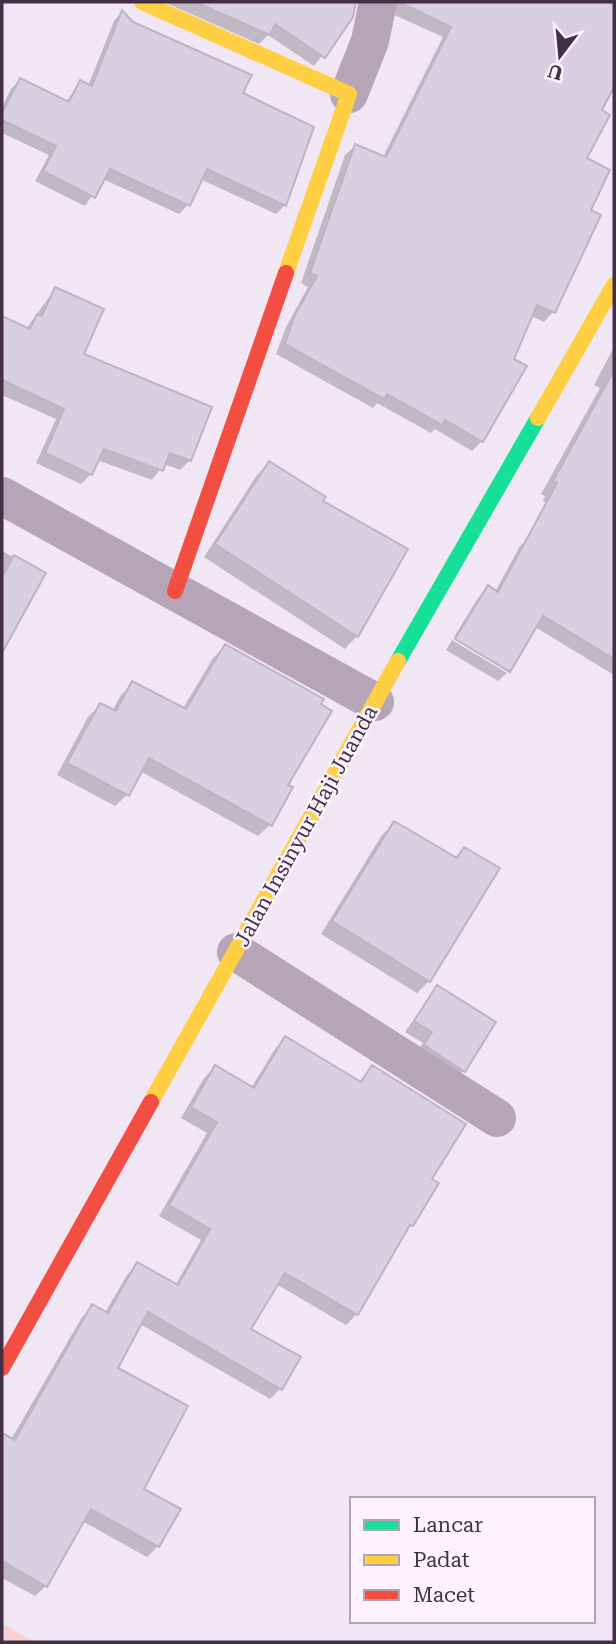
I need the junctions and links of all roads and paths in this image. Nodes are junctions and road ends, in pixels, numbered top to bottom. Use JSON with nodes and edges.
{"nodes":[{"id":1,"x":142,"y":2,"type":"edge"},
{"id":2,"x":378,"y":2,"type":"edge"},
{"id":3,"x":349,"y":94,"type":"junction"},
{"id":4,"x":614,"y":285,"type":"edge"},
{"id":5,"x":2,"y":496,"type":"edge"},
{"id":6,"x":175,"y":591,"type":"junction"},
{"id":7,"x":375,"y":702,"type":"junction"},
{"id":8,"x":236,"y":952,"type":"junction"},
{"id":9,"x":497,"y":1118,"type":"dead end"},
{"id":10,"x":2,"y":1368,"type":"edge"}],
"edges":[{"from":1,"to":3,"type":"main road"},
{"from":2,"to":3,"type":"street"},
{"from":3,"to":6,"type":"main road"},
{"from":4,"to":7,"type":"main road","name":"Jalan Insinyur Haji Juanda"},
{"from":5,"to":6,"type":"street"},
{"from":6,"to":7,"type":"street"},
{"from":7,"to":8,"type":"main road","name":"Jalan Insinyur Haji Juanda"},
{"from":8,"to":9,"type":"street"},
{"from":8,"to":10,"type":"main road","name":"Jalan Insinyur Haji Juanda"}]}
